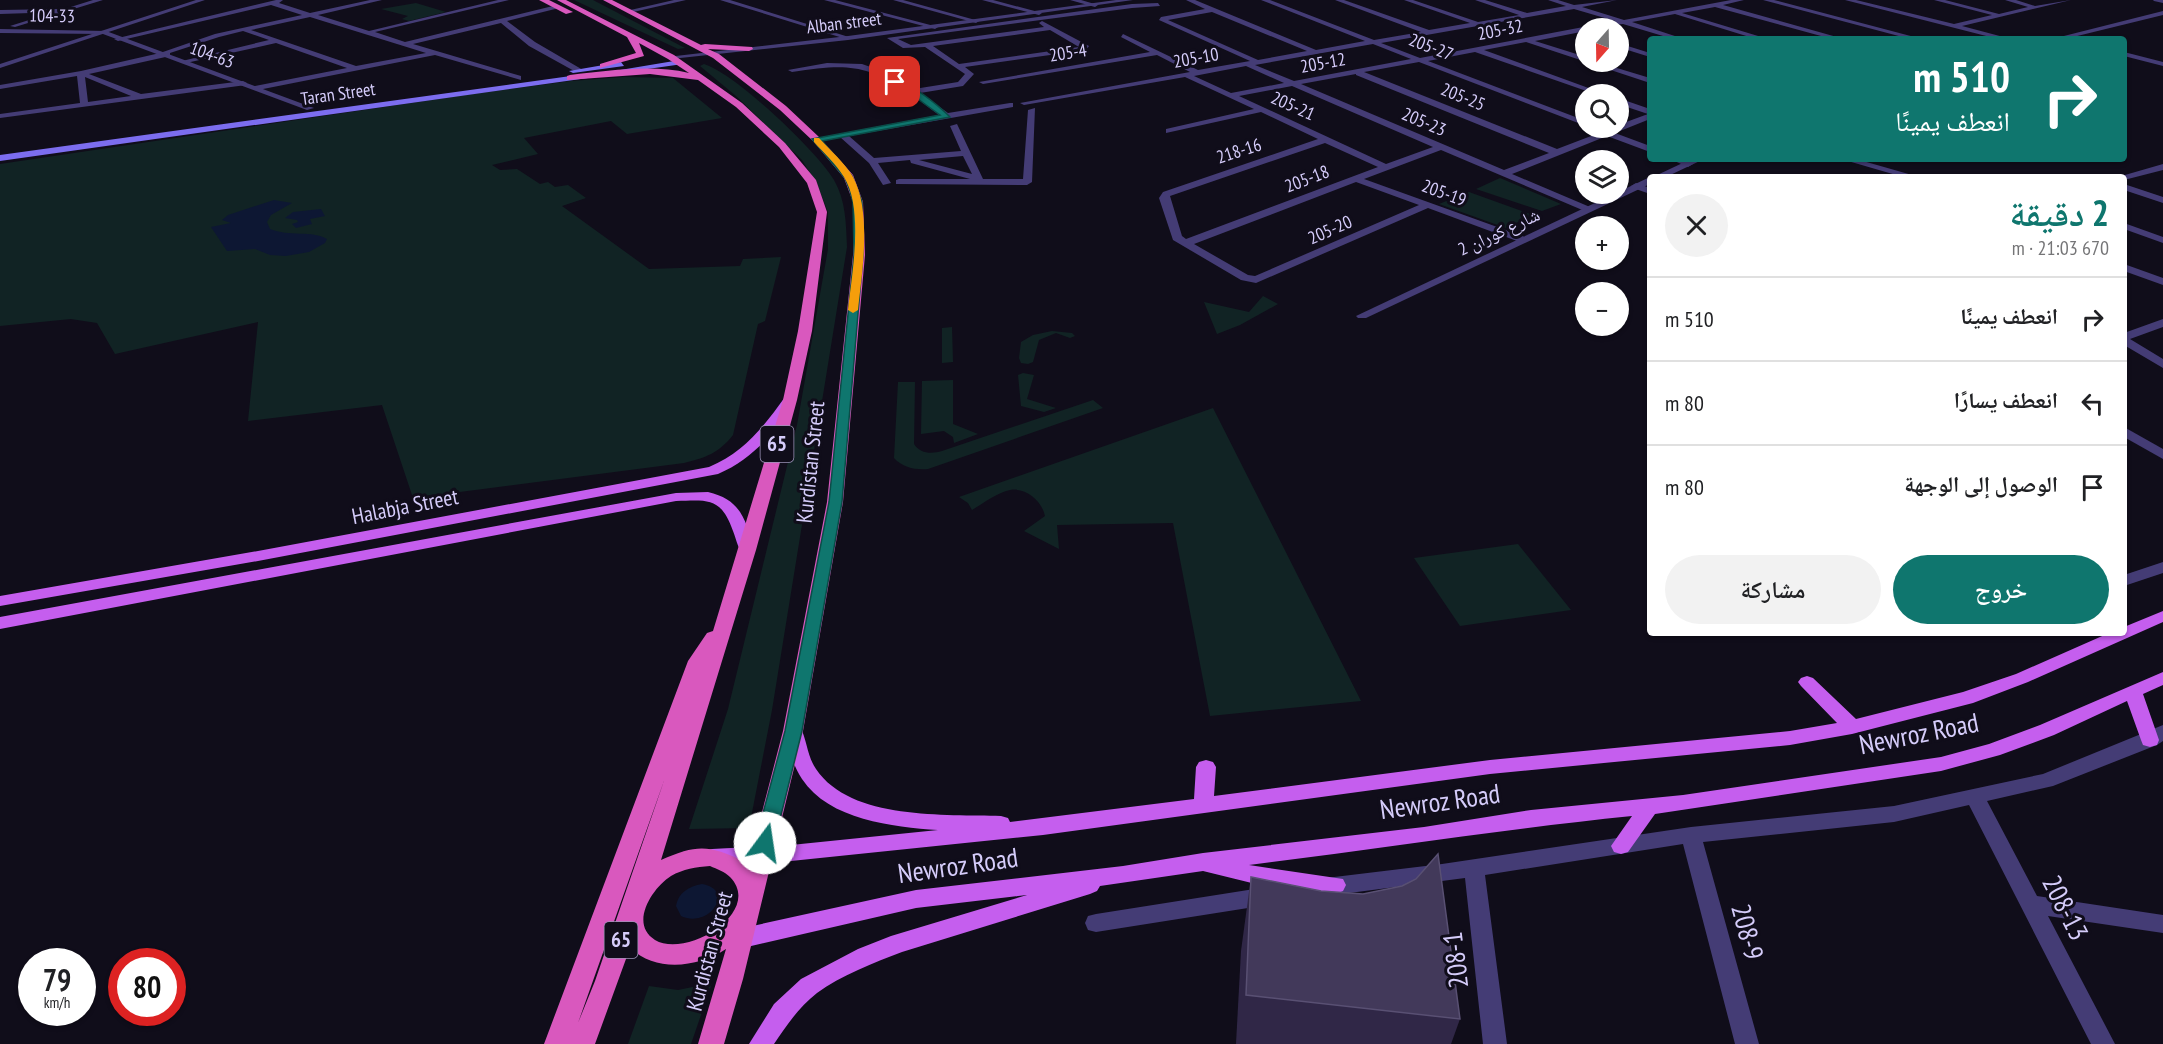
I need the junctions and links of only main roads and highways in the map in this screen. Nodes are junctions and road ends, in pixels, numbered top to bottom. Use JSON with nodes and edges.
{"nodes":[{"id":1,"x":543,"y":0,"type":"edge"},
{"id":2,"x":607,"y":0,"type":"edge"},
{"id":3,"x":559,"y":3,"type":"edge"},
{"id":4,"x":630,"y":36,"type":"junction"},
{"id":5,"x":682,"y":39,"type":"junction"},
{"id":6,"x":671,"y":57,"type":"junction"},
{"id":7,"x":680,"y":62,"type":"junction"},
{"id":8,"x":603,"y":66,"type":"junction"},
{"id":9,"x":738,"y":72,"type":"junction"},
{"id":10,"x":570,"y":78,"type":"junction"},
{"id":11,"x":711,"y":83,"type":"junction"},
{"id":12,"x":405,"y":98,"type":"junction"},
{"id":13,"x":0,"y":151,"type":"edge"},
{"id":14,"x":0,"y":159,"type":"edge"},
{"id":15,"x":790,"y":400,"type":"junction"},
{"id":16,"x":442,"y":522,"type":"junction"},
{"id":17,"x":441,"y":541,"type":"junction"},
{"id":18,"x":747,"y":549,"type":"junction"},
{"id":19,"x":0,"y":601,"type":"edge"},
{"id":20,"x":2163,"y":616,"type":"edge"},
{"id":21,"x":726,"y":618,"type":"junction"},
{"id":22,"x":0,"y":623,"type":"edge"},
{"id":23,"x":2127,"y":630,"type":"edge"},
{"id":24,"x":2113,"y":636,"type":"edge"},
{"id":25,"x":2163,"y":678,"type":"edge"},
{"id":26,"x":1808,"y":682,"type":"dead end"},
{"id":27,"x":2133,"y":692,"type":"junction"},
{"id":28,"x":1852,"y":727,"type":"junction"},
{"id":29,"x":793,"y":731,"type":"junction"},
{"id":30,"x":2157,"y":736,"type":"edge"},
{"id":31,"x":1206,"y":767,"type":"dead end"},
{"id":32,"x":1203,"y":806,"type":"junction"},
{"id":33,"x":1649,"y":807,"type":"junction"},
{"id":34,"x":1043,"y":827,"type":"junction"},
{"id":35,"x":1621,"y":846,"type":"road end"},
{"id":36,"x":762,"y":855,"type":"junction"},
{"id":37,"x":712,"y":857,"type":"junction"},
{"id":38,"x":1203,"y":862,"type":"junction"},
{"id":39,"x":1123,"y":875,"type":"junction"},
{"id":40,"x":1336,"y":885,"type":"road end"},
{"id":41,"x":750,"y":901,"type":"junction"},
{"id":42,"x":634,"y":902,"type":"junction"},
{"id":43,"x":741,"y":938,"type":"junction"},
{"id":44,"x":714,"y":946,"type":"junction"},
{"id":45,"x":557,"y":1044,"type":"edge"},
{"id":46,"x":582,"y":1044,"type":"edge"},
{"id":47,"x":711,"y":1044,"type":"edge"},
{"id":48,"x":761,"y":1044,"type":"edge"}],
"edges":[{"from":1,"to":3,"type":"highway","name":"Kurdistan Street","number":"65"},
{"from":2,"to":5,"type":"highway","name":"Kurdistan Street"},
{"from":3,"to":4,"type":"highway","name":"Kurdistan Street","number":"65"},
{"from":4,"to":6,"type":"highway","name":"Kurdistan Street","number":"65"},
{"from":4,"to":8,"type":"highway"},
{"from":5,"to":9,"type":"highway","name":"Kurdistan Street"},
{"from":5,"to":9,"type":"highway"},
{"from":6,"to":7,"type":"highway","name":"Kurdistan Street","number":"65"},
{"from":6,"to":8,"type":"main road","name":"Taran Street"},
{"from":7,"to":10,"type":"main road","name":"Taran Street"},
{"from":7,"to":11,"type":"highway","name":"Kurdistan Street","number":"65"},
{"from":8,"to":12,"type":"main road","name":"Taran Street"},
{"from":9,"to":29,"type":"highway","name":"Kurdistan Street"},
{"from":10,"to":11,"type":"highway"},
{"from":10,"to":12,"type":"main road","name":"Taran Street"},
{"from":11,"to":15,"type":"highway","name":"Kurdistan Street","number":"65"},
{"from":12,"to":13,"type":"main road","name":"Taran Street"},
{"from":12,"to":14,"type":"main road","name":"Taran Street"},
{"from":15,"to":16,"type":"main road","name":"Halabja Street"},
{"from":15,"to":18,"type":"highway","name":"Kurdistan Street","number":"65"},
{"from":16,"to":17,"type":"main road"},
{"from":16,"to":19,"type":"main road","name":"Halabja Street"},
{"from":17,"to":18,"type":"main road","name":"Halabja Street"},
{"from":17,"to":22,"type":"main road","name":"Halabja Street"},
{"from":18,"to":21,"type":"highway","name":"Kurdistan Street","number":"65"},
{"from":20,"to":23,"type":"main road","name":"Newroz Road"},
{"from":21,"to":42,"type":"highway","name":"Kurdistan Street","number":"65"},
{"from":21,"to":45,"type":"highway","name":"Kurdistan Street","number":"65"},
{"from":24,"to":28,"type":"main road","name":"Newroz Road"},
{"from":25,"to":27,"type":"main road","name":"Newroz Road"},
{"from":26,"to":28,"type":"main road"},
{"from":27,"to":30,"type":"main road"},
{"from":27,"to":33,"type":"main road","name":"Newroz Road"},
{"from":28,"to":32,"type":"main road","name":"Newroz Road"},
{"from":29,"to":34,"type":"main road"},
{"from":29,"to":36,"type":"highway","name":"Kurdistan Street"},
{"from":31,"to":32,"type":"main road"},
{"from":32,"to":34,"type":"main road","name":"Newroz Road"},
{"from":33,"to":35,"type":"main road"},
{"from":33,"to":38,"type":"main road","name":"Newroz Road"},
{"from":34,"to":36,"type":"main road","name":"Newroz Road"},
{"from":36,"to":37,"type":"main road","name":"Newroz Road"},
{"from":36,"to":41,"type":"highway","name":"Kurdistan Street"},
{"from":37,"to":41,"type":"highway"},
{"from":37,"to":42,"type":"highway"},
{"from":38,"to":39,"type":"main road","name":"Newroz Road"},
{"from":38,"to":40,"type":"main road"},
{"from":39,"to":43,"type":"main road","name":"Newroz Road"},
{"from":39,"to":48,"type":"main road"},
{"from":41,"to":43,"type":"highway","name":"Kurdistan Street"},
{"from":41,"to":44,"type":"highway"},
{"from":42,"to":44,"type":"highway"},
{"from":42,"to":46,"type":"highway","name":"Kurdistan Street","number":"65"},
{"from":43,"to":44,"type":"main road","name":"Newroz Road"},
{"from":43,"to":47,"type":"highway","name":"Kurdistan Street"}]}
